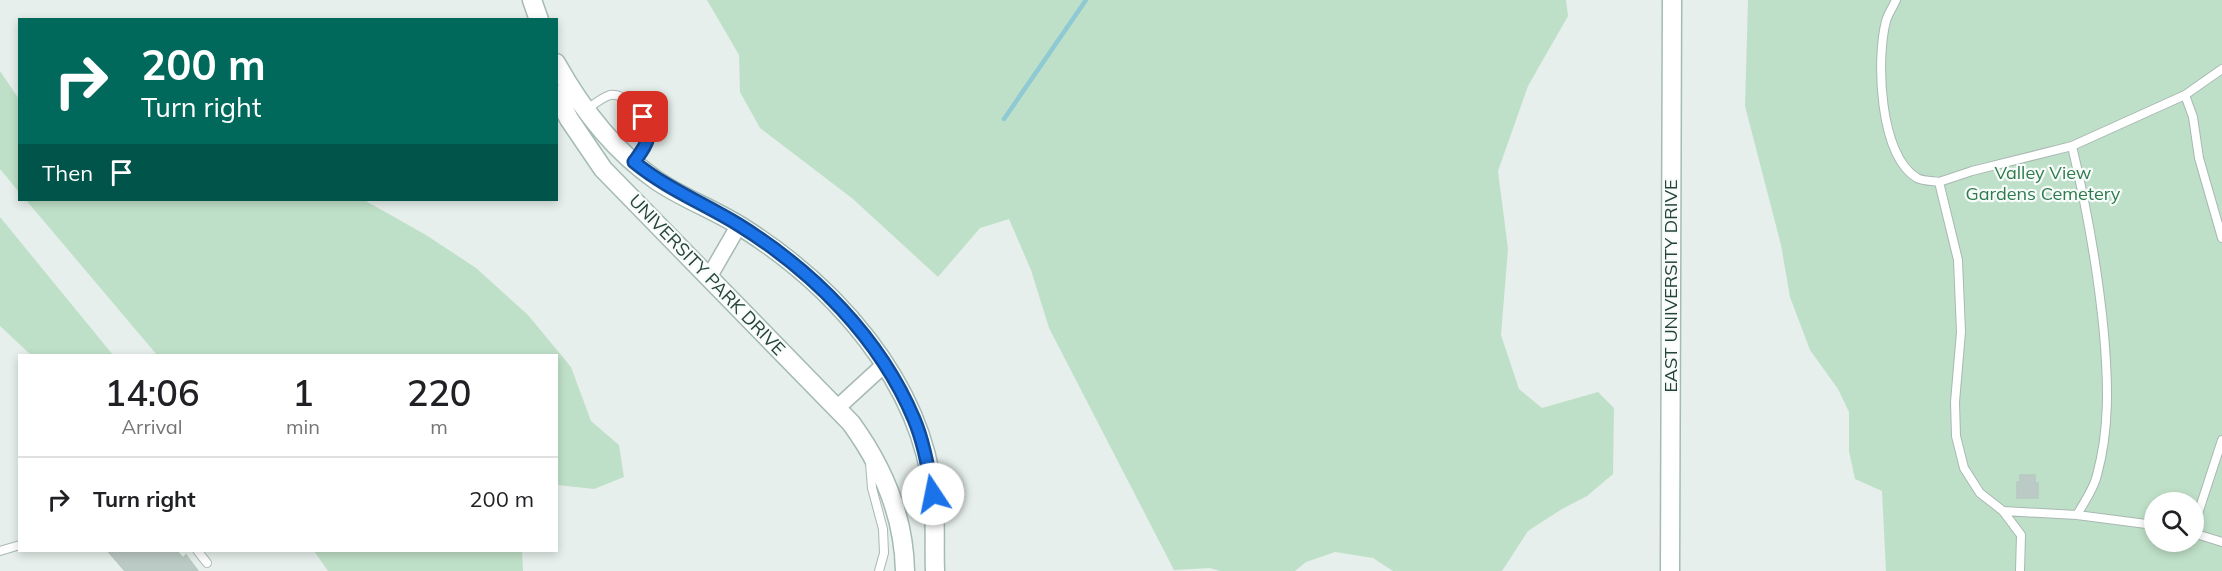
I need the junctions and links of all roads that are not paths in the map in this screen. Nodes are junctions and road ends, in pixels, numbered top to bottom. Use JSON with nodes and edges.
{"nodes":[{"id":1,"x":530,"y":0,"type":"edge"},
{"id":2,"x":1672,"y":0,"type":"edge"},
{"id":3,"x":1896,"y":0,"type":"edge"},
{"id":4,"x":532,"y":18,"type":"edge"},
{"id":5,"x":538,"y":18,"type":"edge"},
{"id":6,"x":558,"y":66,"type":"edge"},
{"id":7,"x":2222,"y":67,"type":"edge"},
{"id":8,"x":2185,"y":95,"type":"junction"},
{"id":9,"x":558,"y":98,"type":"edge"},
{"id":10,"x":586,"y":110,"type":"junction"},
{"id":11,"x":2072,"y":146,"type":"junction"},
{"id":12,"x":634,"y":162,"type":"junction"},
{"id":13,"x":1939,"y":182,"type":"junction"},
{"id":14,"x":739,"y":225,"type":"junction"},
{"id":15,"x":2222,"y":238,"type":"edge"},
{"id":16,"x":709,"y":277,"type":"junction"},
{"id":17,"x":885,"y":364,"type":"junction"},
{"id":18,"x":837,"y":408,"type":"junction"},
{"id":19,"x":2222,"y":440,"type":"edge"},
{"id":20,"x":868,"y":447,"type":"junction"},
{"id":21,"x":2204,"y":496,"type":"edge"},
{"id":22,"x":2003,"y":511,"type":"junction"},
{"id":23,"x":2077,"y":515,"type":"junction"},
{"id":24,"x":2144,"y":524,"type":"edge"},
{"id":25,"x":2204,"y":535,"type":"edge"},
{"id":26,"x":2222,"y":542,"type":"edge"},
{"id":27,"x":18,"y":546,"type":"edge"},
{"id":28,"x":0,"y":551,"type":"edge"},
{"id":29,"x":199,"y":552,"type":"edge"},
{"id":30,"x":207,"y":563,"type":"dead end"},
{"id":31,"x":879,"y":571,"type":"edge"},
{"id":32,"x":905,"y":571,"type":"edge"},
{"id":33,"x":935,"y":571,"type":"edge"},
{"id":34,"x":1670,"y":571,"type":"edge"},
{"id":35,"x":2020,"y":571,"type":"edge"}],
"edges":[{"from":1,"to":4,"type":"street"},
{"from":1,"to":5,"type":"street"},
{"from":2,"to":34,"type":"street","name":"EAST UNIVERSITY DRIVE"},
{"from":3,"to":13,"type":"lane"},
{"from":6,"to":10,"type":"street","name":"UNIVERSITY PARK DRIVE"},
{"from":7,"to":8,"type":"lane"},
{"from":8,"to":11,"type":"lane"},
{"from":8,"to":15,"type":"lane"},
{"from":9,"to":16,"type":"street","name":"UNIVERSITY PARK DRIVE"},
{"from":10,"to":12,"type":"street","name":"UNIVERSITY PARK DRIVE"},
{"from":10,"to":12,"type":"lane"},
{"from":11,"to":13,"type":"lane"},
{"from":11,"to":23,"type":"lane"},
{"from":12,"to":14,"type":"street","name":"UNIVERSITY PARK DRIVE"},
{"from":13,"to":22,"type":"lane"},
{"from":14,"to":16,"type":"street"},
{"from":14,"to":17,"type":"street","name":"UNIVERSITY PARK DRIVE"},
{"from":16,"to":18,"type":"street","name":"UNIVERSITY PARK DRIVE"},
{"from":17,"to":18,"type":"street"},
{"from":17,"to":33,"type":"street","name":"UNIVERSITY PARK DRIVE"},
{"from":18,"to":20,"type":"street","name":"UNIVERSITY PARK DRIVE"},
{"from":19,"to":21,"type":"lane"},
{"from":20,"to":31,"type":"lane"},
{"from":20,"to":32,"type":"street","name":"UNIVERSITY PARK DRIVE"},
{"from":22,"to":23,"type":"lane"},
{"from":22,"to":35,"type":"lane"},
{"from":23,"to":24,"type":"lane"},
{"from":25,"to":26,"type":"lane"},
{"from":27,"to":28,"type":"lane"},
{"from":29,"to":30,"type":"lane"}]}
